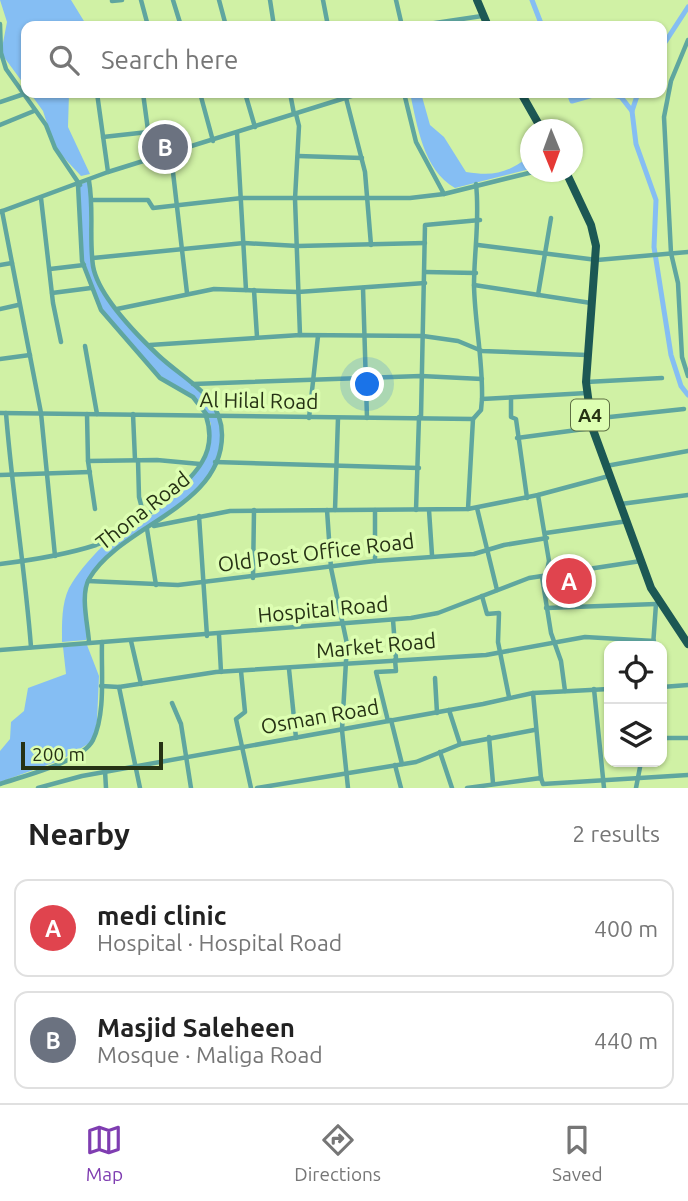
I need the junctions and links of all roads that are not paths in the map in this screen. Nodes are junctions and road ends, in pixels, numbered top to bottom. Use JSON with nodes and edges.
{"nodes":[{"id":1,"x":122,"y":0,"type":"edge"},
{"id":2,"x":141,"y":0,"type":"edge"},
{"id":3,"x":173,"y":0,"type":"edge"},
{"id":4,"x":219,"y":0,"type":"edge"},
{"id":5,"x":270,"y":0,"type":"edge"},
{"id":6,"x":323,"y":0,"type":"edge"},
{"id":7,"x":396,"y":0,"type":"edge"},
{"id":8,"x":477,"y":0,"type":"edge"},
{"id":9,"x":112,"y":1,"type":"edge"},
{"id":10,"x":483,"y":16,"type":"junction"},
{"id":11,"x":147,"y":21,"type":"edge"},
{"id":12,"x":179,"y":21,"type":"edge"},
{"id":13,"x":225,"y":21,"type":"edge"},
{"id":14,"x":273,"y":21,"type":"edge"},
{"id":15,"x":327,"y":21,"type":"edge"},
{"id":16,"x":401,"y":21,"type":"edge"},
{"id":17,"x":449,"y":21,"type":"edge"},
{"id":18,"x":486,"y":21,"type":"edge"},
{"id":19,"x":0,"y":24,"type":"edge"},
{"id":20,"x":688,"y":40,"type":"edge"},
{"id":21,"x":0,"y":51,"type":"edge"},
{"id":22,"x":21,"y":90,"type":"edge"},
{"id":23,"x":21,"y":95,"type":"edge"},
{"id":24,"x":26,"y":98,"type":"edge"},
{"id":25,"x":98,"y":98,"type":"edge"},
{"id":26,"x":144,"y":98,"type":"edge"},
{"id":27,"x":201,"y":98,"type":"edge"},
{"id":28,"x":246,"y":98,"type":"edge"},
{"id":29,"x":291,"y":98,"type":"edge"},
{"id":30,"x":343,"y":98,"type":"edge"},
{"id":31,"x":346,"y":98,"type":"edge"},
{"id":32,"x":405,"y":98,"type":"edge"},
{"id":33,"x":524,"y":98,"type":"edge"},
{"id":34,"x":337,"y":100,"type":"joint"},
{"id":35,"x":0,"y":102,"type":"edge"},
{"id":36,"x":34,"y":111,"type":"junction"},
{"id":37,"x":295,"y":114,"type":"junction"},
{"id":38,"x":536,"y":119,"type":"edge"},
{"id":39,"x":0,"y":125,"type":"edge"},
{"id":40,"x":255,"y":127,"type":"junction"},
{"id":41,"x":148,"y":132,"type":"junction"},
{"id":42,"x":237,"y":133,"type":"junction"},
{"id":43,"x":103,"y":137,"type":"junction"},
{"id":44,"x":213,"y":141,"type":"junction"},
{"id":45,"x":171,"y":155,"type":"junction"},
{"id":46,"x":298,"y":156,"type":"junction"},
{"id":47,"x":362,"y":158,"type":"junction"},
{"id":48,"x":152,"y":160,"type":"junction"},
{"id":49,"x":108,"y":172,"type":"junction"},
{"id":50,"x":520,"y":175,"type":"edge"},
{"id":51,"x":89,"y":181,"type":"junction"},
{"id":52,"x":571,"y":182,"type":"edge"},
{"id":53,"x":477,"y":184,"type":"junction"},
{"id":54,"x":79,"y":185,"type":"junction"},
{"id":55,"x":444,"y":194,"type":"junction"},
{"id":56,"x":41,"y":198,"type":"junction"},
{"id":57,"x":242,"y":198,"type":"junction"},
{"id":58,"x":295,"y":199,"type":"junction"},
{"id":59,"x":366,"y":199,"type":"junction"},
{"id":60,"x":92,"y":200,"type":"junction"},
{"id":61,"x":174,"y":207,"type":"junction"},
{"id":62,"x":1,"y":211,"type":"edge"},
{"id":63,"x":551,"y":218,"type":"dead end"},
{"id":64,"x":480,"y":220,"type":"junction"},
{"id":65,"x":244,"y":243,"type":"junction"},
{"id":66,"x":425,"y":243,"type":"junction"},
{"id":67,"x":371,"y":245,"type":"junction"},
{"id":68,"x":478,"y":245,"type":"junction"},
{"id":69,"x":298,"y":246,"type":"junction"},
{"id":70,"x":180,"y":248,"type":"junction"},
{"id":71,"x":688,"y":252,"type":"edge"},
{"id":72,"x":545,"y":253,"type":"junction"},
{"id":73,"x":670,"y":254,"type":"junction"},
{"id":74,"x":93,"y":258,"type":"junction"},
{"id":75,"x":597,"y":260,"type":"junction"},
{"id":76,"x":12,"y":263,"type":"junction"},
{"id":77,"x":0,"y":265,"type":"edge"},
{"id":78,"x":84,"y":265,"type":"junction"},
{"id":79,"x":50,"y":269,"type":"junction"},
{"id":80,"x":425,"y":272,"type":"junction"},
{"id":81,"x":476,"y":273,"type":"junction"},
{"id":82,"x":425,"y":283,"type":"junction"},
{"id":83,"x":474,"y":285,"type":"junction"},
{"id":84,"x":92,"y":288,"type":"junction"},
{"id":85,"x":363,"y":288,"type":"junction"},
{"id":86,"x":246,"y":290,"type":"junction"},
{"id":87,"x":254,"y":290,"type":"junction"},
{"id":88,"x":298,"y":292,"type":"junction"},
{"id":89,"x":52,"y":293,"type":"junction"},
{"id":90,"x":187,"y":293,"type":"junction"},
{"id":91,"x":538,"y":295,"type":"junction"},
{"id":92,"x":592,"y":303,"type":"junction"},
{"id":93,"x":19,"y":305,"type":"junction"},
{"id":94,"x":0,"y":309,"type":"edge"},
{"id":95,"x":116,"y":310,"type":"junction"},
{"id":96,"x":300,"y":335,"type":"junction"},
{"id":97,"x":318,"y":335,"type":"junction"},
{"id":98,"x":688,"y":335,"type":"edge"},
{"id":99,"x":363,"y":336,"type":"junction"},
{"id":100,"x":423,"y":336,"type":"junction"},
{"id":101,"x":257,"y":337,"type":"junction"},
{"id":102,"x":681,"y":338,"type":"junction"},
{"id":103,"x":61,"y":342,"type":"dead end"},
{"id":104,"x":149,"y":345,"type":"junction"},
{"id":105,"x":85,"y":346,"type":"dead end"},
{"id":106,"x":482,"y":352,"type":"junction"},
{"id":107,"x":30,"y":355,"type":"junction"},
{"id":108,"x":587,"y":355,"type":"junction"},
{"id":109,"x":685,"y":356,"type":"edge"},
{"id":110,"x":0,"y":359,"type":"edge"},
{"id":111,"x":421,"y":376,"type":"junction"},
{"id":112,"x":688,"y":376,"type":"edge"},
{"id":113,"x":364,"y":378,"type":"junction"},
{"id":114,"x":662,"y":378,"type":"dead end"},
{"id":115,"x":482,"y":379,"type":"junction"},
{"id":116,"x":314,"y":380,"type":"junction"},
{"id":117,"x":586,"y":382,"type":"junction"},
{"id":118,"x":193,"y":384,"type":"junction"},
{"id":119,"x":587,"y":393,"type":"junction"},
{"id":120,"x":511,"y":398,"type":"junction"},
{"id":121,"x":482,"y":399,"type":"junction"},
{"id":122,"x":684,"y":409,"type":"dead end"},
{"id":123,"x":3,"y":413,"type":"edge"},
{"id":124,"x":41,"y":413,"type":"junction"},
{"id":125,"x":87,"y":414,"type":"junction"},
{"id":126,"x":97,"y":414,"type":"junction"},
{"id":127,"x":133,"y":414,"type":"junction"},
{"id":128,"x":206,"y":415,"type":"junction"},
{"id":129,"x":220,"y":415,"type":"junction"},
{"id":130,"x":420,"y":417,"type":"junction"},
{"id":131,"x":309,"y":418,"type":"junction"},
{"id":132,"x":338,"y":418,"type":"junction"},
{"id":133,"x":367,"y":418,"type":"junction"},
{"id":134,"x":473,"y":419,"type":"junction"},
{"id":135,"x":591,"y":423,"type":"junction"},
{"id":136,"x":517,"y":438,"type":"junction"},
{"id":137,"x":688,"y":451,"type":"edge"},
{"id":138,"x":136,"y":460,"type":"junction"},
{"id":139,"x":88,"y":461,"type":"junction"},
{"id":140,"x":215,"y":462,"type":"junction"},
{"id":141,"x":201,"y":464,"type":"junction"},
{"id":142,"x":606,"y":466,"type":"junction"},
{"id":143,"x":337,"y":467,"type":"junction"},
{"id":144,"x":419,"y":468,"type":"junction"},
{"id":145,"x":90,"y":472,"type":"junction"},
{"id":146,"x":47,"y":473,"type":"junction"},
{"id":147,"x":10,"y":474,"type":"junction"},
{"id":148,"x":0,"y":475,"type":"edge"},
{"id":149,"x":610,"y":476,"type":"junction"},
{"id":150,"x":538,"y":495,"type":"junction"},
{"id":151,"x":688,"y":495,"type":"edge"},
{"id":152,"x":527,"y":498,"type":"junction"},
{"id":153,"x":621,"y":504,"type":"junction"},
{"id":154,"x":477,"y":508,"type":"junction"},
{"id":155,"x":95,"y":509,"type":"dead end"},
{"id":156,"x":468,"y":509,"type":"junction"},
{"id":157,"x":254,"y":510,"type":"junction"},
{"id":158,"x":327,"y":510,"type":"junction"},
{"id":159,"x":335,"y":510,"type":"junction"},
{"id":160,"x":375,"y":510,"type":"junction"},
{"id":161,"x":416,"y":510,"type":"junction"},
{"id":162,"x":429,"y":510,"type":"junction"},
{"id":163,"x":144,"y":516,"type":"junction"},
{"id":164,"x":199,"y":516,"type":"junction"},
{"id":165,"x":629,"y":521,"type":"junction"},
{"id":166,"x":153,"y":526,"type":"junction"},
{"id":167,"x":147,"y":529,"type":"junction"},
{"id":168,"x":546,"y":536,"type":"junction"},
{"id":169,"x":485,"y":552,"type":"junction"},
{"id":170,"x":432,"y":555,"type":"junction"},
{"id":171,"x":55,"y":556,"type":"junction"},
{"id":172,"x":24,"y":561,"type":"junction"},
{"id":173,"x":375,"y":561,"type":"junction"},
{"id":174,"x":642,"y":561,"type":"junction"},
{"id":175,"x":0,"y":564,"type":"edge"},
{"id":176,"x":331,"y":568,"type":"junction"},
{"id":177,"x":544,"y":577,"type":"junction"},
{"id":178,"x":253,"y":578,"type":"junction"},
{"id":179,"x":88,"y":581,"type":"junction"},
{"id":180,"x":205,"y":583,"type":"junction"},
{"id":181,"x":156,"y":585,"type":"junction"},
{"id":182,"x":497,"y":590,"type":"junction"},
{"id":183,"x":482,"y":596,"type":"junction"},
{"id":184,"x":656,"y":602,"type":"junction"},
{"id":185,"x":546,"y":608,"type":"junction"},
{"id":186,"x":393,"y":620,"type":"junction"},
{"id":187,"x":345,"y":625,"type":"junction"},
{"id":188,"x":684,"y":630,"type":"edge"},
{"id":189,"x":219,"y":635,"type":"junction"},
{"id":190,"x":207,"y":636,"type":"junction"},
{"id":191,"x":131,"y":641,"type":"junction"},
{"id":192,"x":619,"y":641,"type":"edge"},
{"id":193,"x":653,"y":641,"type":"edge"},
{"id":194,"x":89,"y":642,"type":"junction"},
{"id":195,"x":102,"y":642,"type":"junction"},
{"id":196,"x":554,"y":643,"type":"junction"},
{"id":197,"x":688,"y":643,"type":"edge"},
{"id":198,"x":31,"y":647,"type":"junction"},
{"id":199,"x":0,"y":650,"type":"edge"},
{"id":200,"x":501,"y":652,"type":"junction"},
{"id":201,"x":395,"y":659,"type":"junction"},
{"id":202,"x":345,"y":665,"type":"junction"},
{"id":203,"x":289,"y":669,"type":"junction"},
{"id":204,"x":241,"y":671,"type":"junction"},
{"id":205,"x":221,"y":672,"type":"junction"},
{"id":206,"x":435,"y":678,"type":"dead end"},
{"id":207,"x":141,"y":684,"type":"junction"},
{"id":208,"x":688,"y":685,"type":"edge"},
{"id":209,"x":101,"y":686,"type":"junction"},
{"id":210,"x":119,"y":687,"type":"junction"},
{"id":211,"x":667,"y":687,"type":"edge"},
{"id":212,"x":594,"y":689,"type":"junction"},
{"id":213,"x":604,"y":689,"type":"edge"},
{"id":214,"x":565,"y":691,"type":"junction"},
{"id":215,"x":533,"y":693,"type":"junction"},
{"id":216,"x":509,"y":697,"type":"junction"},
{"id":217,"x":172,"y":703,"type":"dead end"},
{"id":218,"x":449,"y":710,"type":"junction"},
{"id":219,"x":437,"y":713,"type":"junction"},
{"id":220,"x":390,"y":720,"type":"junction"},
{"id":221,"x":342,"y":730,"type":"junction"},
{"id":222,"x":534,"y":730,"type":"junction"},
{"id":223,"x":489,"y":737,"type":"junction"},
{"id":224,"x":296,"y":738,"type":"junction"},
{"id":225,"x":667,"y":738,"type":"edge"},
{"id":226,"x":688,"y":738,"type":"edge"},
{"id":227,"x":460,"y":744,"type":"junction"},
{"id":228,"x":241,"y":746,"type":"junction"},
{"id":229,"x":440,"y":752,"type":"junction"},
{"id":230,"x":186,"y":756,"type":"junction"},
{"id":231,"x":402,"y":764,"type":"junction"},
{"id":232,"x":136,"y":765,"type":"junction"},
{"id":233,"x":395,"y":765,"type":"junction"},
{"id":234,"x":640,"y":767,"type":"edge"},
{"id":235,"x":105,"y":771,"type":"junction"},
{"id":236,"x":346,"y":773,"type":"junction"},
{"id":237,"x":688,"y":775,"type":"edge"},
{"id":238,"x":639,"y":776,"type":"junction"},
{"id":239,"x":604,"y":779,"type":"junction"},
{"id":240,"x":493,"y":783,"type":"junction"},
{"id":241,"x":0,"y":784,"type":"edge"},
{"id":242,"x":542,"y":784,"type":"edge"},
{"id":243,"x":298,"y":785,"type":"edge"},
{"id":244,"x":484,"y":786,"type":"edge"},
{"id":245,"x":38,"y":788,"type":"edge"},
{"id":246,"x":106,"y":788,"type":"edge"},
{"id":247,"x":139,"y":788,"type":"edge"},
{"id":248,"x":191,"y":788,"type":"edge"},
{"id":249,"x":251,"y":788,"type":"edge"},
{"id":250,"x":257,"y":788,"type":"edge"},
{"id":251,"x":348,"y":788,"type":"edge"},
{"id":252,"x":401,"y":788,"type":"edge"},
{"id":253,"x":452,"y":788,"type":"edge"},
{"id":254,"x":467,"y":788,"type":"edge"},
{"id":255,"x":604,"y":788,"type":"edge"},
{"id":256,"x":636,"y":788,"type":"edge"}],
"edges":[{"from":1,"to":9,"type":"street"},
{"from":2,"to":11,"type":"street"},
{"from":3,"to":12,"type":"street"},
{"from":4,"to":13,"type":"street"},
{"from":5,"to":14,"type":"street"},
{"from":6,"to":15,"type":"street"},
{"from":7,"to":16,"type":"street"},
{"from":8,"to":10,"type":"highway"},
{"from":10,"to":17,"type":"street"},
{"from":10,"to":18,"type":"highway"},
{"from":19,"to":21,"type":"street"},
{"from":20,"to":73,"type":"street"},
{"from":21,"to":22,"type":"street"},
{"from":23,"to":35,"type":"street"},
{"from":24,"to":36,"type":"street"},
{"from":25,"to":43,"type":"street"},
{"from":26,"to":41,"type":"street"},
{"from":27,"to":44,"type":"street"},
{"from":28,"to":40,"type":"street"},
{"from":29,"to":37,"type":"street"},
{"from":30,"to":34,"type":"street"},
{"from":31,"to":47,"type":"street"},
{"from":32,"to":55,"type":"street"},
{"from":33,"to":38,"type":"highway"},
{"from":34,"to":37,"type":"street"},
{"from":36,"to":39,"type":"street"},
{"from":36,"to":54,"type":"street"},
{"from":37,"to":40,"type":"street"},
{"from":37,"to":46,"type":"street"},
{"from":40,"to":42,"type":"street"},
{"from":41,"to":43,"type":"street"},
{"from":41,"to":48,"type":"street"},
{"from":42,"to":44,"type":"street"},
{"from":42,"to":57,"type":"street"},
{"from":43,"to":49,"type":"street"},
{"from":44,"to":45,"type":"street"},
{"from":45,"to":48,"type":"street"},
{"from":45,"to":61,"type":"street"},
{"from":46,"to":47,"type":"street"},
{"from":46,"to":58,"type":"street"},
{"from":47,"to":59,"type":"street"},
{"from":48,"to":49,"type":"street"},
{"from":49,"to":51,"type":"street"},
{"from":50,"to":53,"type":"street"},
{"from":51,"to":54,"type":"street"},
{"from":51,"to":60,"type":"street"},
{"from":52,"to":75,"type":"highway","number":"A4"},
{"from":53,"to":55,"type":"street"},
{"from":53,"to":64,"type":"street"},
{"from":54,"to":56,"type":"street"},
{"from":54,"to":78,"type":"street"},
{"from":55,"to":59,"type":"street"},
{"from":56,"to":62,"type":"street"},
{"from":56,"to":79,"type":"street"},
{"from":57,"to":58,"type":"street"},
{"from":57,"to":61,"type":"street"},
{"from":57,"to":65,"type":"street"},
{"from":58,"to":59,"type":"street"},
{"from":58,"to":69,"type":"street"},
{"from":59,"to":67,"type":"street"},
{"from":60,"to":61,"type":"street"},
{"from":60,"to":74,"type":"street"},
{"from":61,"to":70,"type":"street"},
{"from":62,"to":76,"type":"street"},
{"from":63,"to":72,"type":"street"},
{"from":64,"to":66,"type":"street"},
{"from":64,"to":68,"type":"street"},
{"from":65,"to":69,"type":"street"},
{"from":65,"to":70,"type":"street"},
{"from":65,"to":86,"type":"street"},
{"from":66,"to":67,"type":"street"},
{"from":66,"to":80,"type":"street"},
{"from":67,"to":69,"type":"street"},
{"from":68,"to":72,"type":"street"},
{"from":68,"to":81,"type":"street"},
{"from":69,"to":88,"type":"street"},
{"from":70,"to":74,"type":"street"},
{"from":70,"to":90,"type":"street"},
{"from":71,"to":73,"type":"street"},
{"from":72,"to":75,"type":"street"},
{"from":72,"to":91,"type":"street"},
{"from":73,"to":75,"type":"street"},
{"from":73,"to":102,"type":"street"},
{"from":74,"to":95,"type":"street"},
{"from":75,"to":92,"type":"highway","number":"A4"},
{"from":76,"to":77,"type":"street"},
{"from":76,"to":93,"type":"street"},
{"from":78,"to":79,"type":"street"},
{"from":78,"to":84,"type":"street"},
{"from":79,"to":89,"type":"street"},
{"from":80,"to":81,"type":"street"},
{"from":80,"to":82,"type":"street"},
{"from":81,"to":83,"type":"street"},
{"from":82,"to":85,"type":"street"},
{"from":82,"to":100,"type":"street"},
{"from":83,"to":91,"type":"street"},
{"from":83,"to":106,"type":"street"},
{"from":84,"to":89,"type":"street"},
{"from":84,"to":128,"type":"street"},
{"from":85,"to":88,"type":"street"},
{"from":85,"to":99,"type":"street"},
{"from":86,"to":87,"type":"street"},
{"from":86,"to":90,"type":"street"},
{"from":87,"to":88,"type":"street"},
{"from":87,"to":101,"type":"street"},
{"from":88,"to":96,"type":"street"},
{"from":89,"to":103,"type":"street"},
{"from":90,"to":95,"type":"street"},
{"from":91,"to":92,"type":"street"},
{"from":92,"to":108,"type":"highway","number":"A4"},
{"from":93,"to":94,"type":"street"},
{"from":93,"to":107,"type":"street"},
{"from":95,"to":104,"type":"street"},
{"from":96,"to":97,"type":"street"},
{"from":96,"to":101,"type":"street"},
{"from":97,"to":99,"type":"street"},
{"from":97,"to":116,"type":"street"},
{"from":98,"to":102,"type":"street"},
{"from":99,"to":100,"type":"street"},
{"from":99,"to":113,"type":"street"},
{"from":100,"to":106,"type":"street"},
{"from":100,"to":111,"type":"street"},
{"from":101,"to":104,"type":"street"},
{"from":102,"to":109,"type":"street"},
{"from":104,"to":118,"type":"street"},
{"from":105,"to":126,"type":"street"},
{"from":106,"to":108,"type":"street"},
{"from":106,"to":115,"type":"street"},
{"from":107,"to":110,"type":"street"},
{"from":107,"to":124,"type":"street"},
{"from":108,"to":117,"type":"highway","number":"A4"},
{"from":109,"to":112,"type":"street"},
{"from":111,"to":113,"type":"street"},
{"from":111,"to":115,"type":"street"},
{"from":111,"to":130,"type":"street"},
{"from":113,"to":116,"type":"street"},
{"from":113,"to":133,"type":"street"},
{"from":114,"to":117,"type":"street"},
{"from":115,"to":121,"type":"street"},
{"from":116,"to":118,"type":"street"},
{"from":116,"to":131,"type":"street"},
{"from":117,"to":119,"type":"highway","number":"A4"},
{"from":118,"to":129,"type":"street"},
{"from":119,"to":120,"type":"street"},
{"from":119,"to":135,"type":"highway","number":"A4"},
{"from":120,"to":121,"type":"street"},
{"from":120,"to":136,"type":"street"},
{"from":121,"to":134,"type":"street"},
{"from":122,"to":135,"type":"street"},
{"from":123,"to":124,"type":"street","name":"Al Hilal Road"},
{"from":123,"to":147,"type":"street"},
{"from":124,"to":125,"type":"street","name":"Al Hilal Road"},
{"from":124,"to":146,"type":"street"},
{"from":125,"to":126,"type":"street","name":"Al Hilal Road"},
{"from":125,"to":139,"type":"street"},
{"from":126,"to":127,"type":"street","name":"Al Hilal Road"},
{"from":127,"to":128,"type":"street","name":"Al Hilal Road"},
{"from":127,"to":138,"type":"street"},
{"from":128,"to":129,"type":"street","name":"Al Hilal Road"},
{"from":128,"to":141,"type":"street"},
{"from":129,"to":131,"type":"street","name":"Al Hilal Road"},
{"from":129,"to":140,"type":"street","name":"Thona Road"},
{"from":130,"to":133,"type":"street","name":"Al Hilal Road"},
{"from":130,"to":134,"type":"street","name":"Al Hilal Road"},
{"from":130,"to":144,"type":"street"},
{"from":131,"to":132,"type":"street","name":"Al Hilal Road"},
{"from":132,"to":133,"type":"street","name":"Al Hilal Road"},
{"from":132,"to":143,"type":"street"},
{"from":134,"to":156,"type":"street"},
{"from":135,"to":136,"type":"street"},
{"from":135,"to":142,"type":"highway","number":"A4"},
{"from":136,"to":152,"type":"street"},
{"from":137,"to":142,"type":"street"},
{"from":138,"to":139,"type":"street"},
{"from":138,"to":141,"type":"street"},
{"from":138,"to":163,"type":"street"},
{"from":139,"to":145,"type":"street"},
{"from":140,"to":143,"type":"street"},
{"from":140,"to":166,"type":"street","name":"Thona Road"},
{"from":141,"to":163,"type":"street"},
{"from":142,"to":149,"type":"highway","number":"A4"},
{"from":143,"to":144,"type":"street"},
{"from":143,"to":159,"type":"street"},
{"from":144,"to":161,"type":"street"},
{"from":145,"to":146,"type":"street"},
{"from":145,"to":155,"type":"street"},
{"from":146,"to":147,"type":"street"},
{"from":146,"to":171,"type":"street"},
{"from":147,"to":148,"type":"street"},
{"from":147,"to":172,"type":"street"},
{"from":149,"to":150,"type":"street"},
{"from":149,"to":153,"type":"highway","number":"A4"},
{"from":150,"to":152,"type":"street"},
{"from":150,"to":168,"type":"street"},
{"from":151,"to":153,"type":"street"},
{"from":152,"to":154,"type":"street"},
{"from":153,"to":165,"type":"highway","number":"A4"},
{"from":154,"to":156,"type":"street"},
{"from":154,"to":169,"type":"street"},
{"from":156,"to":162,"type":"street"},
{"from":157,"to":158,"type":"street"},
{"from":157,"to":164,"type":"street"},
{"from":157,"to":178,"type":"street"},
{"from":158,"to":159,"type":"street"},
{"from":158,"to":176,"type":"street"},
{"from":159,"to":160,"type":"street"},
{"from":160,"to":161,"type":"street"},
{"from":160,"to":173,"type":"street"},
{"from":161,"to":162,"type":"street"},
{"from":162,"to":170,"type":"street"},
{"from":163,"to":171,"type":"street"},
{"from":164,"to":166,"type":"street"},
{"from":164,"to":180,"type":"street","name":"Old Post Office Road"},
{"from":165,"to":168,"type":"street","name":"Old Post Office Road"},
{"from":165,"to":174,"type":"highway","number":"A4"},
{"from":166,"to":167,"type":"street","name":"Thona Road"},
{"from":167,"to":179,"type":"street","name":"Thona Road"},
{"from":167,"to":181,"type":"street"},
{"from":168,"to":169,"type":"street","name":"Old Post Office Road"},
{"from":168,"to":177,"type":"street"},
{"from":169,"to":170,"type":"street","name":"Old Post Office Road"},
{"from":169,"to":182,"type":"street"},
{"from":170,"to":173,"type":"street","name":"Old Post Office Road"},
{"from":171,"to":172,"type":"street"},
{"from":172,"to":175,"type":"street"},
{"from":172,"to":198,"type":"street"},
{"from":173,"to":176,"type":"street","name":"Old Post Office Road"},
{"from":174,"to":177,"type":"street","name":"Hospital Road"},
{"from":174,"to":184,"type":"highway","number":"A4"},
{"from":176,"to":178,"type":"street","name":"Old Post Office Road"},
{"from":176,"to":187,"type":"street"},
{"from":177,"to":182,"type":"street","name":"Hospital Road"},
{"from":177,"to":185,"type":"street"},
{"from":178,"to":180,"type":"street","name":"Old Post Office Road"},
{"from":179,"to":181,"type":"street","name":"Old Post Office Road"},
{"from":179,"to":194,"type":"street"},
{"from":180,"to":181,"type":"street","name":"Old Post Office Road"},
{"from":180,"to":190,"type":"street","name":"Old Post Office Road"},
{"from":182,"to":183,"type":"street","name":"Hospital Road"},
{"from":183,"to":186,"type":"street","name":"Hospital Road"},
{"from":183,"to":200,"type":"street"},
{"from":184,"to":185,"type":"street"},
{"from":184,"to":188,"type":"highway","number":"A4"},
{"from":184,"to":193,"type":"street"},
{"from":185,"to":196,"type":"street"},
{"from":186,"to":187,"type":"street","name":"Hospital Road"},
{"from":186,"to":201,"type":"street"},
{"from":187,"to":189,"type":"street","name":"Hospital Road"},
{"from":187,"to":202,"type":"street"},
{"from":188,"to":197,"type":"highway","number":"A4"},
{"from":189,"to":190,"type":"street","name":"Hospital Road"},
{"from":189,"to":205,"type":"street"},
{"from":190,"to":191,"type":"street","name":"Hospital Road"},
{"from":191,"to":195,"type":"street","name":"Hospital Road"},
{"from":191,"to":207,"type":"street"},
{"from":192,"to":196,"type":"street","name":"Market Road"},
{"from":194,"to":195,"type":"street","name":"Hospital Road"},
{"from":194,"to":198,"type":"street","name":"Hospital Road"},
{"from":195,"to":209,"type":"street"},
{"from":196,"to":200,"type":"street","name":"Market Road"},
{"from":196,"to":214,"type":"street"},
{"from":198,"to":199,"type":"street","name":"Hospital Road"},
{"from":200,"to":201,"type":"street","name":"Market Road"},
{"from":200,"to":216,"type":"street"},
{"from":201,"to":202,"type":"street","name":"Market Road"},
{"from":201,"to":220,"type":"street"},
{"from":202,"to":203,"type":"street","name":"Market Road"},
{"from":202,"to":221,"type":"street"},
{"from":203,"to":204,"type":"street","name":"Market Road"},
{"from":203,"to":224,"type":"street"},
{"from":204,"to":205,"type":"street","name":"Market Road"},
{"from":204,"to":228,"type":"street"},
{"from":205,"to":207,"type":"street","name":"Market Road"},
{"from":206,"to":219,"type":"street"},
{"from":207,"to":210,"type":"street","name":"Market Road"},
{"from":208,"to":211,"type":"street"},
{"from":209,"to":210,"type":"street","name":"Market Road"},
{"from":209,"to":241,"type":"street"},
{"from":210,"to":232,"type":"street"},
{"from":212,"to":213,"type":"street","name":"Osman Road"},
{"from":212,"to":214,"type":"street","name":"Osman Road"},
{"from":212,"to":239,"type":"street"},
{"from":214,"to":215,"type":"street","name":"Osman Road"},
{"from":215,"to":216,"type":"street","name":"Osman Road"},
{"from":215,"to":222,"type":"street"},
{"from":216,"to":218,"type":"street","name":"Osman Road"},
{"from":217,"to":230,"type":"street"},
{"from":218,"to":219,"type":"street","name":"Osman Road"},
{"from":218,"to":227,"type":"street"},
{"from":219,"to":220,"type":"street","name":"Osman Road"},
{"from":220,"to":221,"type":"street","name":"Osman Road"},
{"from":220,"to":231,"type":"street"},
{"from":221,"to":224,"type":"street","name":"Osman Road"},
{"from":221,"to":236,"type":"street"},
{"from":222,"to":223,"type":"street"},
{"from":222,"to":242,"type":"street"},
{"from":223,"to":227,"type":"street"},
{"from":223,"to":240,"type":"street"},
{"from":224,"to":228,"type":"street","name":"Osman Road"},
{"from":225,"to":226,"type":"street"},
{"from":227,"to":229,"type":"street"},
{"from":228,"to":230,"type":"street","name":"Osman Road"},
{"from":228,"to":249,"type":"street"},
{"from":229,"to":231,"type":"street"},
{"from":229,"to":253,"type":"street"},
{"from":230,"to":232,"type":"street","name":"Osman Road"},
{"from":230,"to":248,"type":"street"},
{"from":231,"to":233,"type":"street"},
{"from":232,"to":235,"type":"street","name":"Osman Road"},
{"from":232,"to":247,"type":"street"},
{"from":233,"to":236,"type":"street"},
{"from":233,"to":252,"type":"street"},
{"from":234,"to":238,"type":"street"},
{"from":235,"to":245,"type":"street","name":"Osman Road"},
{"from":235,"to":246,"type":"street"},
{"from":236,"to":243,"type":"street"},
{"from":236,"to":251,"type":"street"},
{"from":237,"to":238,"type":"street"},
{"from":238,"to":239,"type":"street"},
{"from":238,"to":256,"type":"street"},
{"from":239,"to":242,"type":"street"},
{"from":239,"to":255,"type":"street"},
{"from":240,"to":242,"type":"street"},
{"from":240,"to":244,"type":"street"},
{"from":243,"to":250,"type":"street"},
{"from":244,"to":254,"type":"street"}]}
